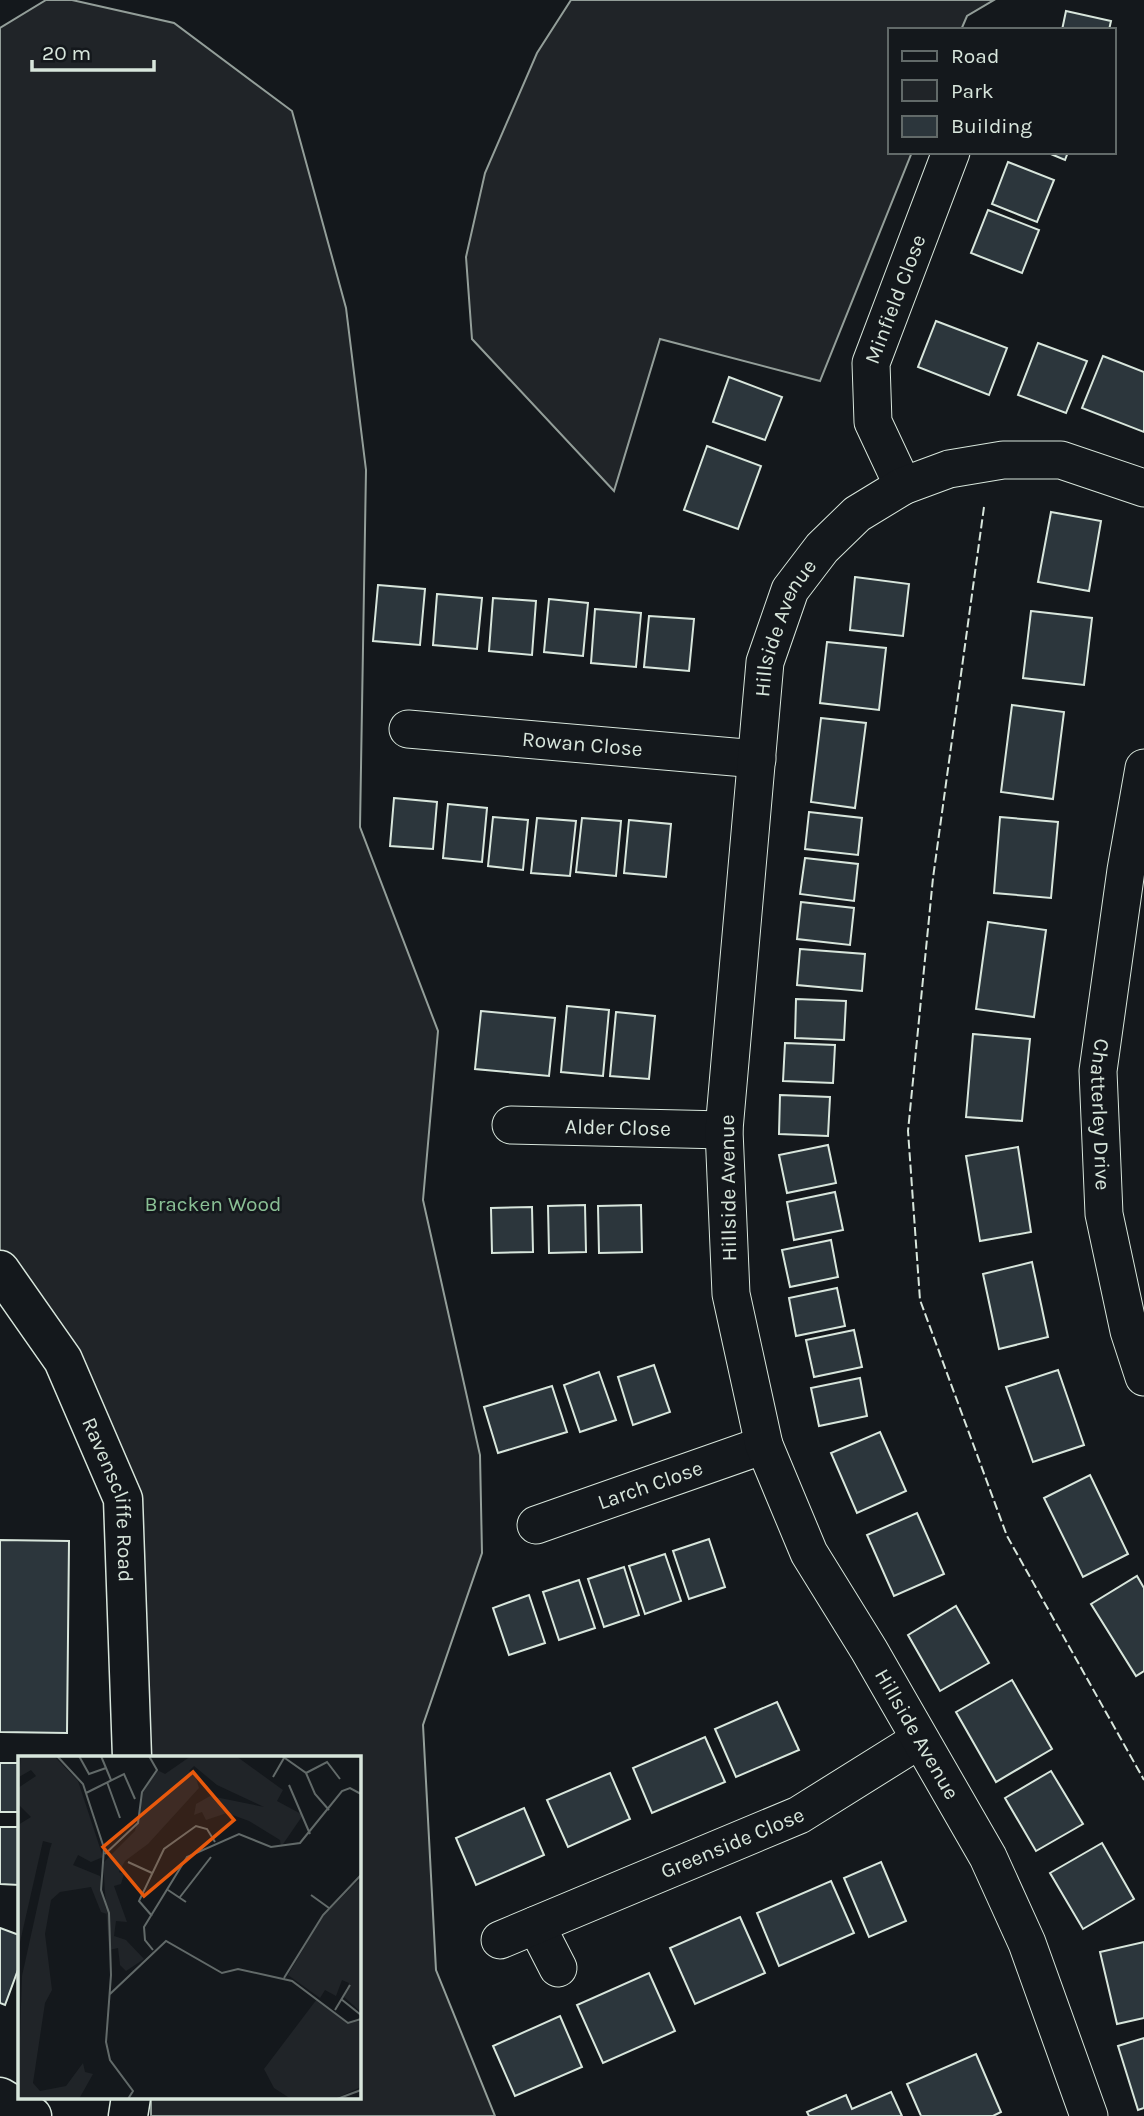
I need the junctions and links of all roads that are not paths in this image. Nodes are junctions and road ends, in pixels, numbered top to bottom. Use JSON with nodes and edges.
{"nodes":[{"id":1,"x":950,"y":154,"type":"edge"},
{"id":2,"x":903,"y":486,"type":"junction"},
{"id":3,"x":1144,"y":488,"type":"edge"},
{"id":4,"x":408,"y":729,"type":"dead end"},
{"id":5,"x":757,"y":759,"type":"junction"},
{"id":6,"x":1144,"y":768,"type":"edge"},
{"id":7,"x":511,"y":1125,"type":"dead end"},
{"id":8,"x":724,"y":1129,"type":"junction"},
{"id":9,"x":0,"y":1270,"type":"edge"},
{"id":10,"x":1144,"y":1377,"type":"edge"},
{"id":11,"x":764,"y":1445,"type":"junction"},
{"id":12,"x":536,"y":1525,"type":"dead end"},
{"id":13,"x":919,"y":1740,"type":"junction"},
{"id":14,"x":132,"y":1756,"type":"edge"},
{"id":15,"x":536,"y":1925,"type":"junction"},
{"id":16,"x":499,"y":1940,"type":"dead end"},
{"id":17,"x":558,"y":1968,"type":"dead end"},
{"id":18,"x":0,"y":2097,"type":"edge"},
{"id":19,"x":131,"y":2098,"type":"edge"},
{"id":20,"x":32,"y":2116,"type":"edge"},
{"id":21,"x":128,"y":2116,"type":"edge"},
{"id":22,"x":1089,"y":2116,"type":"edge"}],
"edges":[{"from":1,"to":2,"type":"street","name":"Minfield Close"},
{"from":2,"to":3,"type":"street","name":"Hillside Avenue"},
{"from":2,"to":5,"type":"street","name":"Hillside Avenue"},
{"from":4,"to":5,"type":"street","name":"Rowan Close"},
{"from":5,"to":8,"type":"street","name":"Hillside Avenue"},
{"from":6,"to":10,"type":"street","name":"Chatterley Drive"},
{"from":7,"to":8,"type":"street","name":"Alder Close"},
{"from":8,"to":11,"type":"street","name":"Hillside Avenue"},
{"from":9,"to":14,"type":"street","name":"Ravenscliffe Road"},
{"from":11,"to":12,"type":"street","name":"Larch Close"},
{"from":11,"to":13,"type":"street","name":"Hillside Avenue"},
{"from":13,"to":15,"type":"street","name":"Greenside Close"},
{"from":13,"to":22,"type":"street","name":"Hillside Avenue"},
{"from":15,"to":16,"type":"street","name":"Greenside Close"},
{"from":15,"to":17,"type":"street"},
{"from":18,"to":20,"type":"street"},
{"from":19,"to":21,"type":"street"}]}
